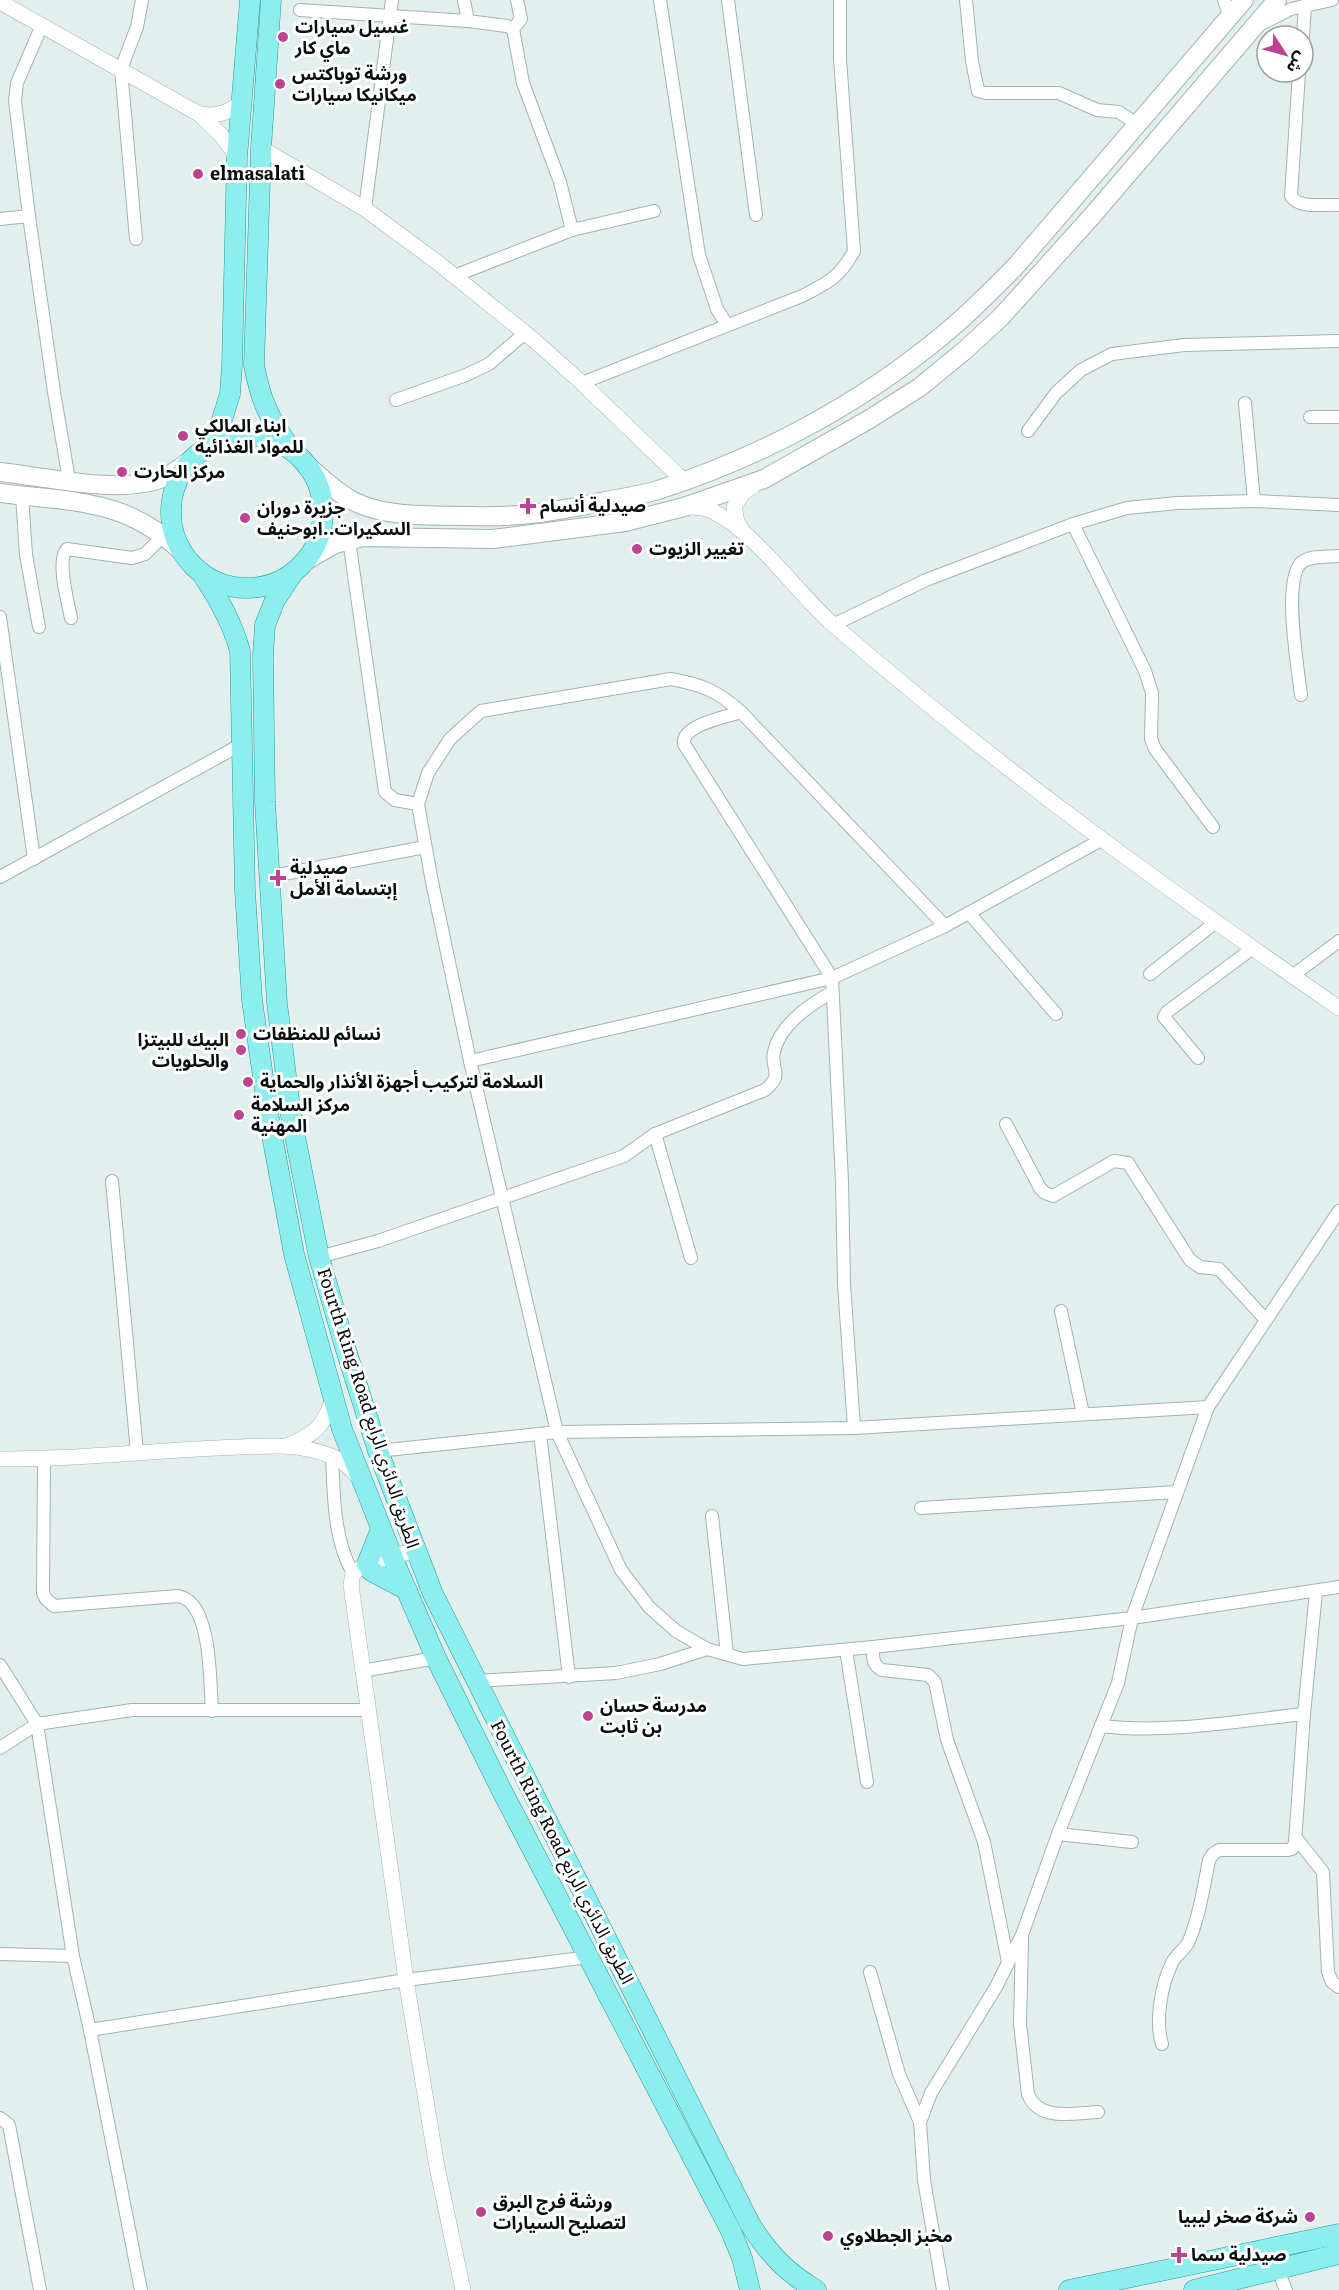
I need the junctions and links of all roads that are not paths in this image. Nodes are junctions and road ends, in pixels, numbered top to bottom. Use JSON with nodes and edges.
{"nodes":[{"id":1,"x":142,"y":0,"type":"edge"},
{"id":2,"x":250,"y":0,"type":"edge"},
{"id":3,"x":271,"y":0,"type":"edge"},
{"id":4,"x":392,"y":0,"type":"edge"},
{"id":5,"x":464,"y":0,"type":"edge"},
{"id":6,"x":517,"y":0,"type":"edge"},
{"id":7,"x":660,"y":0,"type":"edge"},
{"id":8,"x":728,"y":0,"type":"edge"},
{"id":9,"x":840,"y":0,"type":"edge"},
{"id":10,"x":966,"y":0,"type":"edge"},
{"id":11,"x":1224,"y":0,"type":"edge"},
{"id":12,"x":1244,"y":0,"type":"edge"},
{"id":13,"x":1277,"y":0,"type":"edge"},
{"id":14,"x":1332,"y":0,"type":"edge"},
{"id":15,"x":8,"y":3,"type":"edge"},
{"id":16,"x":1305,"y":4,"type":"junction"},
{"id":17,"x":300,"y":10,"type":"dead end"},
{"id":18,"x":390,"y":16,"type":"junction"},
{"id":19,"x":1230,"y":18,"type":"junction"},
{"id":20,"x":468,"y":21,"type":"junction"},
{"id":21,"x":42,"y":24,"type":"junction"},
{"id":22,"x":1304,"y":24,"type":"edge"},
{"id":23,"x":513,"y":29,"type":"junction"},
{"id":24,"x":1250,"y":32,"type":"junction"},
{"id":25,"x":121,"y":69,"type":"junction"},
{"id":26,"x":1298,"y":84,"type":"edge"},
{"id":27,"x":242,"y":102,"type":"junction"},
{"id":28,"x":199,"y":114,"type":"junction"},
{"id":29,"x":1138,"y":125,"type":"junction"},
{"id":30,"x":261,"y":148,"type":"junction"},
{"id":31,"x":237,"y":157,"type":"junction"},
{"id":32,"x":1073,"y":200,"type":"junction"},
{"id":33,"x":1339,"y":205,"type":"edge"},
{"id":34,"x":364,"y":209,"type":"junction"},
{"id":35,"x":654,"y":211,"type":"dead end"},
{"id":36,"x":756,"y":215,"type":"dead end"},
{"id":37,"x":29,"y":216,"type":"junction"},
{"id":38,"x":1092,"y":216,"type":"junction"},
{"id":39,"x":0,"y":219,"type":"edge"},
{"id":40,"x":572,"y":230,"type":"junction"},
{"id":41,"x":136,"y":239,"type":"dead end"},
{"id":42,"x":454,"y":276,"type":"junction"},
{"id":43,"x":728,"y":326,"type":"junction"},
{"id":44,"x":525,"y":333,"type":"junction"},
{"id":45,"x":1339,"y":340,"type":"edge"},
{"id":46,"x":582,"y":383,"type":"junction"},
{"id":47,"x":396,"y":400,"type":"dead end"},
{"id":48,"x":1245,"y":404,"type":"dead end"},
{"id":49,"x":1310,"y":417,"type":"dead end"},
{"id":50,"x":1339,"y":417,"type":"edge"},
{"id":51,"x":1028,"y":431,"type":"dead end"},
{"id":52,"x":290,"y":448,"type":"junction"},
{"id":53,"x":198,"y":454,"type":"junction"},
{"id":54,"x":308,"y":466,"type":"junction"},
{"id":55,"x":0,"y":472,"type":"edge"},
{"id":56,"x":764,"y":479,"type":"junction"},
{"id":57,"x":69,"y":480,"type":"junction"},
{"id":58,"x":684,"y":481,"type":"junction"},
{"id":59,"x":0,"y":493,"type":"edge"},
{"id":60,"x":22,"y":496,"type":"junction"},
{"id":61,"x":1254,"y":501,"type":"junction"},
{"id":62,"x":1339,"y":505,"type":"edge"},
{"id":63,"x":684,"y":507,"type":"junction"},
{"id":64,"x":1073,"y":524,"type":"junction"},
{"id":65,"x":164,"y":535,"type":"junction"},
{"id":66,"x":745,"y":535,"type":"junction"},
{"id":67,"x":349,"y":540,"type":"junction"},
{"id":68,"x":180,"y":550,"type":"junction"},
{"id":69,"x":1339,"y":556,"type":"edge"},
{"id":70,"x":300,"y":566,"type":"junction"},
{"id":71,"x":203,"y":575,"type":"junction"},
{"id":72,"x":0,"y":617,"type":"edge"},
{"id":73,"x":71,"y":618,"type":"dead end"},
{"id":74,"x":833,"y":625,"type":"junction"},
{"id":75,"x":39,"y":627,"type":"dead end"},
{"id":76,"x":1301,"y":695,"type":"dead end"},
{"id":77,"x":741,"y":712,"type":"junction"},
{"id":78,"x":243,"y":744,"type":"junction"},
{"id":79,"x":418,"y":804,"type":"junction"},
{"id":80,"x":1213,"y":827,"type":"dead end"},
{"id":81,"x":1101,"y":840,"type":"junction"},
{"id":82,"x":425,"y":847,"type":"junction"},
{"id":83,"x":34,"y":859,"type":"junction"},
{"id":84,"x":0,"y":877,"type":"edge"},
{"id":85,"x":268,"y":878,"type":"junction"},
{"id":86,"x":969,"y":913,"type":"junction"},
{"id":87,"x":1216,"y":922,"type":"junction"},
{"id":88,"x":945,"y":926,"type":"junction"},
{"id":89,"x":1339,"y":941,"type":"edge"},
{"id":90,"x":1253,"y":948,"type":"junction"},
{"id":91,"x":1150,"y":974,"type":"dead end"},
{"id":92,"x":1292,"y":976,"type":"junction"},
{"id":93,"x":832,"y":978,"type":"junction"},
{"id":94,"x":832,"y":992,"type":"junction"},
{"id":95,"x":1339,"y":1008,"type":"edge"},
{"id":96,"x":1056,"y":1014,"type":"dead end"},
{"id":97,"x":1198,"y":1058,"type":"dead end"},
{"id":98,"x":470,"y":1062,"type":"junction"},
{"id":99,"x":1006,"y":1124,"type":"dead end"},
{"id":100,"x":656,"y":1134,"type":"junction"},
{"id":101,"x":112,"y":1181,"type":"dead end"},
{"id":102,"x":503,"y":1197,"type":"junction"},
{"id":103,"x":1339,"y":1211,"type":"edge"},
{"id":104,"x":319,"y":1257,"type":"junction"},
{"id":105,"x":691,"y":1258,"type":"dead end"},
{"id":106,"x":1061,"y":1311,"type":"dead end"},
{"id":107,"x":1266,"y":1320,"type":"junction"},
{"id":108,"x":333,"y":1399,"type":"junction"},
{"id":109,"x":1208,"y":1407,"type":"junction"},
{"id":110,"x":1083,"y":1414,"type":"junction"},
{"id":111,"x":854,"y":1428,"type":"junction"},
{"id":112,"x":557,"y":1432,"type":"junction"},
{"id":113,"x":540,"y":1434,"type":"junction"},
{"id":114,"x":286,"y":1446,"type":"junction"},
{"id":115,"x":378,"y":1451,"type":"junction"},
{"id":116,"x":137,"y":1452,"type":"junction"},
{"id":117,"x":332,"y":1456,"type":"junction"},
{"id":118,"x":0,"y":1459,"type":"edge"},
{"id":119,"x":44,"y":1460,"type":"junction"},
{"id":120,"x":362,"y":1480,"type":"junction"},
{"id":121,"x":1177,"y":1492,"type":"junction"},
{"id":122,"x":921,"y":1508,"type":"dead end"},
{"id":123,"x":712,"y":1516,"type":"dead end"},
{"id":124,"x":381,"y":1529,"type":"junction"},
{"id":125,"x":416,"y":1555,"type":"junction"},
{"id":126,"x":395,"y":1561,"type":"junction"},
{"id":127,"x":362,"y":1570,"type":"junction"},
{"id":128,"x":1339,"y":1587,"type":"edge"},
{"id":129,"x":406,"y":1590,"type":"junction"},
{"id":130,"x":1316,"y":1592,"type":"junction"},
{"id":131,"x":1132,"y":1618,"type":"junction"},
{"id":132,"x":873,"y":1647,"type":"junction"},
{"id":133,"x":707,"y":1649,"type":"junction"},
{"id":134,"x":846,"y":1650,"type":"junction"},
{"id":135,"x":727,"y":1654,"type":"junction"},
{"id":136,"x":436,"y":1658,"type":"junction"},
{"id":137,"x":0,"y":1665,"type":"edge"},
{"id":138,"x":362,"y":1671,"type":"junction"},
{"id":139,"x":569,"y":1677,"type":"junction"},
{"id":140,"x":476,"y":1681,"type":"junction"},
{"id":141,"x":212,"y":1710,"type":"junction"},
{"id":142,"x":369,"y":1710,"type":"junction"},
{"id":143,"x":1304,"y":1714,"type":"junction"},
{"id":144,"x":37,"y":1724,"type":"junction"},
{"id":145,"x":1101,"y":1726,"type":"junction"},
{"id":146,"x":0,"y":1748,"type":"edge"},
{"id":147,"x":867,"y":1782,"type":"dead end"},
{"id":148,"x":1058,"y":1834,"type":"junction"},
{"id":149,"x":1296,"y":1838,"type":"junction"},
{"id":150,"x":1132,"y":1842,"type":"dead end"},
{"id":151,"x":1022,"y":1935,"type":"junction"},
{"id":152,"x":0,"y":1954,"type":"edge"},
{"id":153,"x":73,"y":1956,"type":"junction"},
{"id":154,"x":589,"y":1957,"type":"junction"},
{"id":155,"x":1008,"y":1962,"type":"junction"},
{"id":156,"x":870,"y":1972,"type":"dead end"},
{"id":157,"x":406,"y":1980,"type":"junction"},
{"id":158,"x":1339,"y":1987,"type":"edge"},
{"id":159,"x":90,"y":2030,"type":"junction"},
{"id":160,"x":1162,"y":2044,"type":"dead end"},
{"id":161,"x":1098,"y":2112,"type":"dead end"},
{"id":162,"x":0,"y":2118,"type":"edge"},
{"id":163,"x":920,"y":2122,"type":"junction"},
{"id":164,"x":1339,"y":2234,"type":"edge"},
{"id":165,"x":1339,"y":2254,"type":"edge"},
{"id":166,"x":1277,"y":2268,"type":"junction"},
{"id":167,"x":40,"y":2290,"type":"edge"},
{"id":168,"x":141,"y":2290,"type":"edge"},
{"id":169,"x":463,"y":2290,"type":"edge"},
{"id":170,"x":750,"y":2290,"type":"edge"},
{"id":171,"x":816,"y":2290,"type":"edge"},
{"id":172,"x":943,"y":2290,"type":"edge"},
{"id":173,"x":1069,"y":2290,"type":"edge"},
{"id":174,"x":1194,"y":2290,"type":"edge"},
{"id":175,"x":1287,"y":2290,"type":"edge"}],
"edges":[{"from":1,"to":25,"type":"street"},
{"from":2,"to":27,"type":"main road"},
{"from":3,"to":30,"type":"main road"},
{"from":4,"to":18,"type":"street"},
{"from":5,"to":20,"type":"street"},
{"from":6,"to":23,"type":"street"},
{"from":7,"to":43,"type":"street"},
{"from":8,"to":36,"type":"street"},
{"from":9,"to":43,"type":"street"},
{"from":10,"to":29,"type":"street"},
{"from":11,"to":19,"type":"street"},
{"from":12,"to":19,"type":"main road"},
{"from":13,"to":24,"type":"main road"},
{"from":14,"to":16,"type":"street"},
{"from":15,"to":21,"type":"street"},
{"from":16,"to":22,"type":"street"},
{"from":16,"to":24,"type":"street"},
{"from":17,"to":18,"type":"street"},
{"from":18,"to":20,"type":"street"},
{"from":18,"to":34,"type":"street"},
{"from":19,"to":29,"type":"main road"},
{"from":20,"to":23,"type":"street"},
{"from":21,"to":25,"type":"street"},
{"from":21,"to":37,"type":"street"},
{"from":23,"to":40,"type":"street"},
{"from":24,"to":38,"type":"main road"},
{"from":25,"to":28,"type":"street"},
{"from":25,"to":41,"type":"street"},
{"from":26,"to":33,"type":"street"},
{"from":27,"to":28,"type":"street"},
{"from":27,"to":31,"type":"main road"},
{"from":28,"to":31,"type":"street"},
{"from":29,"to":32,"type":"main road"},
{"from":30,"to":34,"type":"street"},
{"from":30,"to":52,"type":"main road"},
{"from":31,"to":53,"type":"main road"},
{"from":32,"to":38,"type":"main road"},
{"from":32,"to":58,"type":"main road"},
{"from":34,"to":42,"type":"street"},
{"from":35,"to":40,"type":"street"},
{"from":37,"to":39,"type":"street"},
{"from":37,"to":57,"type":"street"},
{"from":38,"to":56,"type":"main road"},
{"from":40,"to":42,"type":"street"},
{"from":42,"to":44,"type":"street"},
{"from":43,"to":46,"type":"street"},
{"from":44,"to":46,"type":"street"},
{"from":44,"to":47,"type":"street"},
{"from":45,"to":51,"type":"street"},
{"from":46,"to":58,"type":"street"},
{"from":48,"to":61,"type":"street"},
{"from":49,"to":50,"type":"street"},
{"from":52,"to":53,"type":"main road"},
{"from":52,"to":54,"type":"main road"},
{"from":53,"to":57,"type":"main road"},
{"from":53,"to":68,"type":"main road"},
{"from":54,"to":58,"type":"main road"},
{"from":54,"to":70,"type":"main road"},
{"from":55,"to":57,"type":"main road"},
{"from":56,"to":63,"type":"main road"},
{"from":56,"to":66,"type":"street"},
{"from":59,"to":60,"type":"main road"},
{"from":60,"to":65,"type":"main road"},
{"from":60,"to":75,"type":"street"},
{"from":61,"to":62,"type":"street"},
{"from":61,"to":64,"type":"street"},
{"from":63,"to":66,"type":"street"},
{"from":63,"to":67,"type":"main road"},
{"from":64,"to":74,"type":"street"},
{"from":64,"to":80,"type":"street"},
{"from":65,"to":68,"type":"main road"},
{"from":65,"to":73,"type":"street"},
{"from":66,"to":74,"type":"street"},
{"from":67,"to":70,"type":"main road"},
{"from":67,"to":79,"type":"street"},
{"from":68,"to":71,"type":"main road"},
{"from":69,"to":76,"type":"street"},
{"from":70,"to":71,"type":"main road"},
{"from":70,"to":85,"type":"main road","name":"Fourth Ring Road الطريق الدائري الرابع"},
{"from":71,"to":78,"type":"main road"},
{"from":72,"to":83,"type":"street"},
{"from":74,"to":81,"type":"street"},
{"from":77,"to":79,"type":"street"},
{"from":77,"to":88,"type":"street"},
{"from":77,"to":93,"type":"street"},
{"from":78,"to":83,"type":"street"},
{"from":78,"to":108,"type":"main road"},
{"from":79,"to":82,"type":"street"},
{"from":81,"to":86,"type":"street"},
{"from":81,"to":87,"type":"street"},
{"from":82,"to":85,"type":"street"},
{"from":82,"to":98,"type":"street"},
{"from":83,"to":84,"type":"street"},
{"from":85,"to":104,"type":"main road","name":"Fourth Ring Road الطريق الدائري الرابع"},
{"from":86,"to":88,"type":"street"},
{"from":86,"to":96,"type":"street"},
{"from":87,"to":90,"type":"street"},
{"from":87,"to":91,"type":"street"},
{"from":88,"to":93,"type":"street"},
{"from":89,"to":92,"type":"street"},
{"from":90,"to":92,"type":"street"},
{"from":90,"to":97,"type":"street"},
{"from":92,"to":95,"type":"street"},
{"from":93,"to":94,"type":"street"},
{"from":93,"to":98,"type":"street"},
{"from":94,"to":100,"type":"street"},
{"from":94,"to":111,"type":"street"},
{"from":98,"to":102,"type":"street"},
{"from":99,"to":107,"type":"street"},
{"from":100,"to":102,"type":"street"},
{"from":100,"to":105,"type":"street"},
{"from":101,"to":116,"type":"street"},
{"from":102,"to":104,"type":"street"},
{"from":102,"to":112,"type":"street"},
{"from":103,"to":107,"type":"street"},
{"from":104,"to":115,"type":"main road","name":"Fourth Ring Road الطريق الدائري الرابع"},
{"from":106,"to":110,"type":"street"},
{"from":107,"to":109,"type":"street"},
{"from":108,"to":114,"type":"street"},
{"from":108,"to":120,"type":"main road"},
{"from":109,"to":110,"type":"street"},
{"from":109,"to":121,"type":"street"},
{"from":110,"to":111,"type":"street"},
{"from":111,"to":112,"type":"street"},
{"from":112,"to":113,"type":"street"},
{"from":112,"to":133,"type":"street"},
{"from":113,"to":115,"type":"street"},
{"from":113,"to":139,"type":"street"},
{"from":114,"to":116,"type":"street"},
{"from":114,"to":117,"type":"street"},
{"from":115,"to":125,"type":"main road","name":"Fourth Ring Road الطريق الدائري الرابع"},
{"from":116,"to":119,"type":"street"},
{"from":117,"to":120,"type":"street"},
{"from":117,"to":127,"type":"street"},
{"from":118,"to":119,"type":"street"},
{"from":119,"to":141,"type":"street"},
{"from":120,"to":124,"type":"main road"},
{"from":121,"to":122,"type":"street"},
{"from":121,"to":131,"type":"street"},
{"from":123,"to":135,"type":"street"},
{"from":124,"to":126,"type":"main road"},
{"from":124,"to":127,"type":"main road"},
{"from":125,"to":126,"type":"street"},
{"from":125,"to":140,"type":"main road","name":"Fourth Ring Road الطريق الدائري الرابع"},
{"from":126,"to":127,"type":"street"},
{"from":126,"to":129,"type":"main road"},
{"from":127,"to":129,"type":"main road"},
{"from":127,"to":138,"type":"street"},
{"from":128,"to":130,"type":"street"},
{"from":129,"to":136,"type":"main road"},
{"from":130,"to":131,"type":"street"},
{"from":130,"to":143,"type":"street"},
{"from":131,"to":132,"type":"street"},
{"from":131,"to":145,"type":"street"},
{"from":132,"to":134,"type":"street"},
{"from":132,"to":155,"type":"street"},
{"from":133,"to":135,"type":"street"},
{"from":133,"to":139,"type":"street"},
{"from":134,"to":135,"type":"street"},
{"from":134,"to":147,"type":"street"},
{"from":136,"to":138,"type":"street"},
{"from":136,"to":154,"type":"main road"},
{"from":137,"to":144,"type":"street"},
{"from":138,"to":142,"type":"street"},
{"from":139,"to":140,"type":"street"},
{"from":140,"to":171,"type":"main road","name":"Fourth Ring Road الطريق الدائري الرابع"},
{"from":141,"to":142,"type":"street"},
{"from":141,"to":144,"type":"street"},
{"from":142,"to":157,"type":"street"},
{"from":143,"to":145,"type":"street"},
{"from":143,"to":149,"type":"street"},
{"from":144,"to":146,"type":"street"},
{"from":144,"to":153,"type":"street"},
{"from":145,"to":148,"type":"street"},
{"from":148,"to":150,"type":"street"},
{"from":148,"to":151,"type":"street"},
{"from":149,"to":158,"type":"street"},
{"from":149,"to":160,"type":"street"},
{"from":151,"to":155,"type":"street"},
{"from":151,"to":161,"type":"street"},
{"from":152,"to":153,"type":"street"},
{"from":153,"to":159,"type":"street"},
{"from":154,"to":157,"type":"street"},
{"from":154,"to":170,"type":"main road"},
{"from":155,"to":163,"type":"street"},
{"from":156,"to":163,"type":"street"},
{"from":157,"to":159,"type":"street"},
{"from":157,"to":169,"type":"street"},
{"from":159,"to":168,"type":"street"},
{"from":162,"to":167,"type":"street"},
{"from":163,"to":172,"type":"street"},
{"from":164,"to":173,"type":"main road"},
{"from":165,"to":166,"type":"main road"},
{"from":166,"to":174,"type":"main road"},
{"from":166,"to":175,"type":"street"}]}
